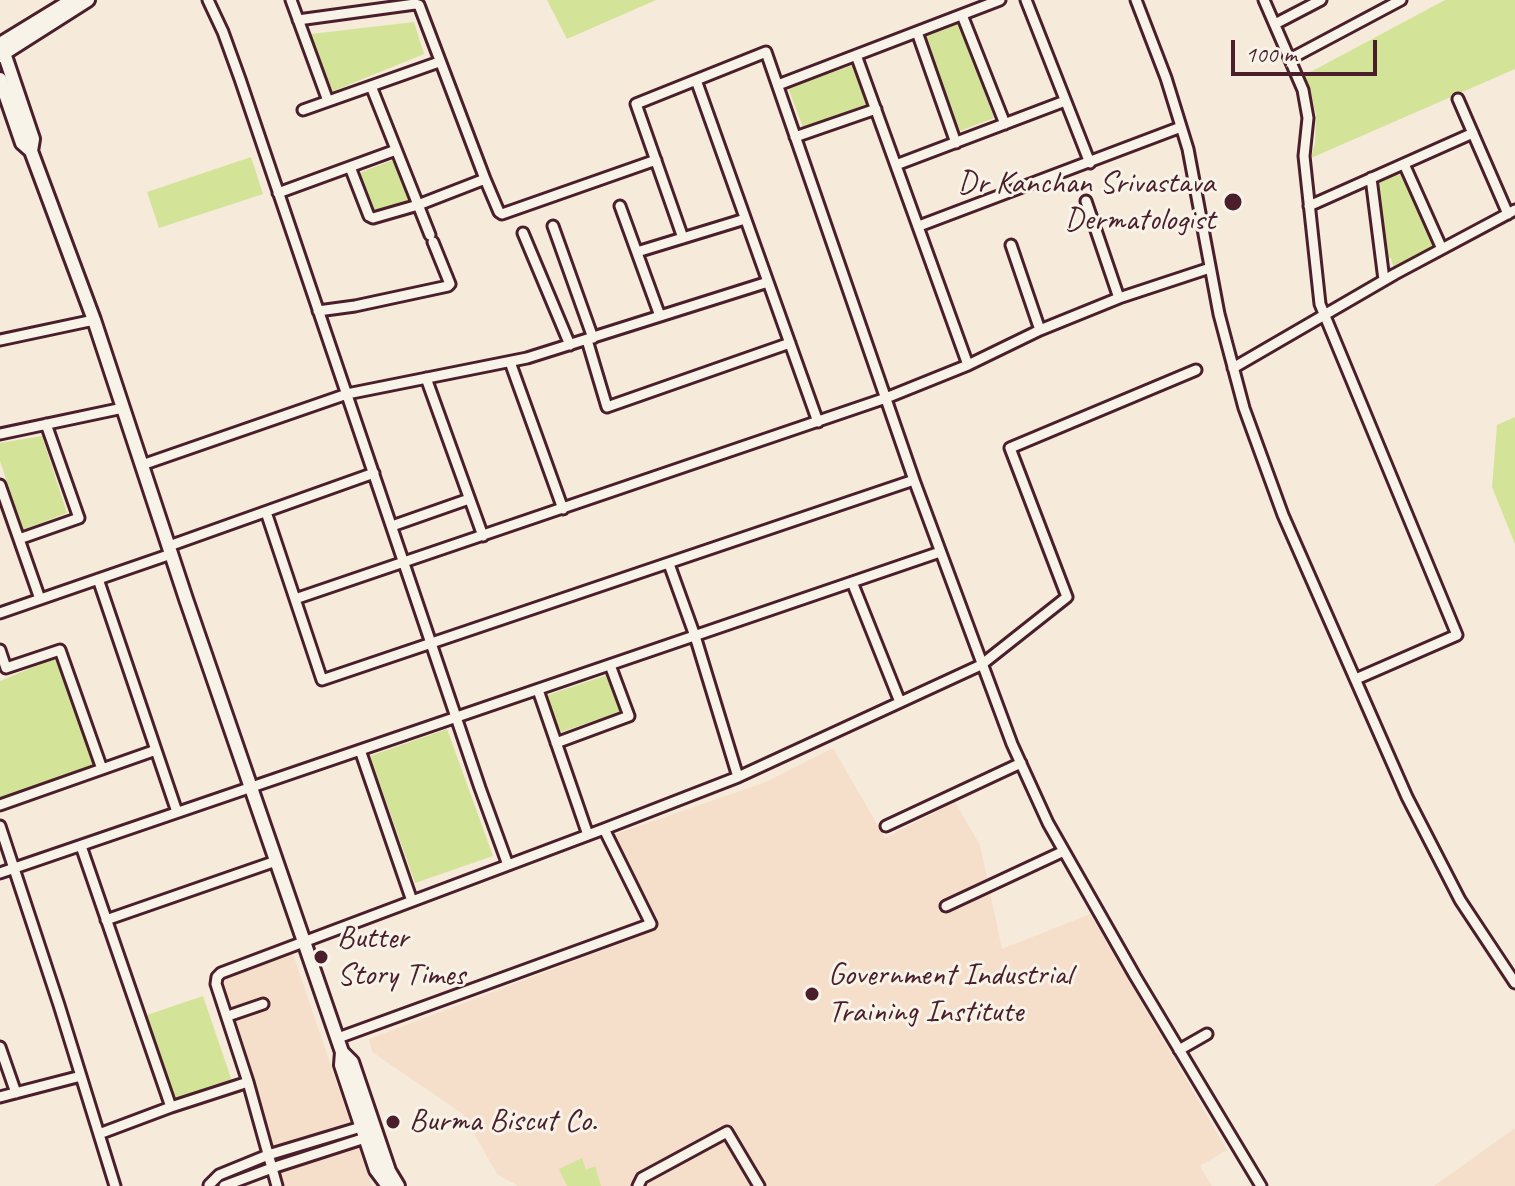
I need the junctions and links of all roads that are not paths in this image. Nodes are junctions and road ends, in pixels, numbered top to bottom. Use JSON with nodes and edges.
{"nodes":[{"id":1,"x":72,"y":0,"type":"edge"},
{"id":2,"x":88,"y":0,"type":"edge"},
{"id":3,"x":208,"y":0,"type":"edge"},
{"id":4,"x":291,"y":0,"type":"edge"},
{"id":5,"x":1000,"y":0,"type":"edge"},
{"id":6,"x":1026,"y":0,"type":"edge"},
{"id":7,"x":1136,"y":0,"type":"edge"},
{"id":8,"x":1264,"y":0,"type":"edge"},
{"id":9,"x":1321,"y":0,"type":"edge"},
{"id":10,"x":1395,"y":1,"type":"edge"},
{"id":11,"x":962,"y":15,"type":"junction"},
{"id":12,"x":298,"y":20,"type":"junction"},
{"id":13,"x":1275,"y":24,"type":"junction"},
{"id":14,"x":917,"y":32,"type":"junction"},
{"id":15,"x":1,"y":49,"type":"edge"},
{"id":16,"x":856,"y":55,"type":"junction"},
{"id":17,"x":1290,"y":59,"type":"junction"},
{"id":18,"x":439,"y":62,"type":"junction"},
{"id":19,"x":0,"y":79,"type":"edge"},
{"id":20,"x":696,"y":80,"type":"junction"},
{"id":21,"x":778,"y":85,"type":"junction"},
{"id":22,"x":371,"y":86,"type":"junction"},
{"id":23,"x":1458,"y":99,"type":"dead end"},
{"id":24,"x":328,"y":101,"type":"junction"},
{"id":25,"x":1065,"y":101,"type":"junction"},
{"id":26,"x":876,"y":109,"type":"junction"},
{"id":27,"x":303,"y":110,"type":"dead end"},
{"id":28,"x":1005,"y":124,"type":"junction"},
{"id":29,"x":1181,"y":127,"type":"junction"},
{"id":30,"x":1473,"y":133,"type":"junction"},
{"id":31,"x":795,"y":137,"type":"junction"},
{"id":32,"x":956,"y":143,"type":"junction"},
{"id":33,"x":396,"y":150,"type":"junction"},
{"id":34,"x":31,"y":151,"type":"junction"},
{"id":35,"x":656,"y":160,"type":"junction"},
{"id":36,"x":1090,"y":163,"type":"junction"},
{"id":37,"x":1404,"y":164,"type":"junction"},
{"id":38,"x":896,"y":165,"type":"junction"},
{"id":39,"x":350,"y":167,"type":"junction"},
{"id":40,"x":1371,"y":178,"type":"junction"},
{"id":41,"x":485,"y":179,"type":"junction"},
{"id":42,"x":278,"y":193,"type":"junction"},
{"id":43,"x":1086,"y":201,"type":"dead end"},
{"id":44,"x":418,"y":205,"type":"junction"},
{"id":45,"x":620,"y":206,"type":"dead end"},
{"id":46,"x":1309,"y":206,"type":"junction"},
{"id":47,"x":1512,"y":212,"type":"edge"},
{"id":48,"x":745,"y":219,"type":"junction"},
{"id":49,"x":553,"y":226,"type":"dead end"},
{"id":50,"x":919,"y":226,"type":"junction"},
{"id":51,"x":523,"y":233,"type":"dead end"},
{"id":52,"x":683,"y":238,"type":"junction"},
{"id":53,"x":1011,"y":245,"type":"dead end"},
{"id":54,"x":1442,"y":249,"type":"junction"},
{"id":55,"x":637,"y":252,"type":"junction"},
{"id":56,"x":1210,"y":268,"type":"junction"},
{"id":57,"x":1384,"y":280,"type":"junction"},
{"id":58,"x":768,"y":282,"type":"junction"},
{"id":59,"x":1119,"y":298,"type":"junction"},
{"id":60,"x":318,"y":311,"type":"junction"},
{"id":61,"x":1325,"y":315,"type":"junction"},
{"id":62,"x":660,"y":316,"type":"junction"},
{"id":63,"x":94,"y":320,"type":"junction"},
{"id":64,"x":1040,"y":330,"type":"junction"},
{"id":65,"x":590,"y":339,"type":"junction"},
{"id":66,"x":0,"y":340,"type":"edge"},
{"id":67,"x":790,"y":343,"type":"junction"},
{"id":68,"x":570,"y":345,"type":"junction"},
{"id":69,"x":510,"y":362,"type":"junction"},
{"id":70,"x":968,"y":365,"type":"junction"},
{"id":71,"x":1233,"y":368,"type":"junction"},
{"id":72,"x":1196,"y":370,"type":"dead end"},
{"id":73,"x":426,"y":378,"type":"junction"},
{"id":74,"x":347,"y":394,"type":"junction"},
{"id":75,"x":886,"y":398,"type":"junction"},
{"id":76,"x":123,"y":408,"type":"junction"},
{"id":77,"x":818,"y":422,"type":"junction"},
{"id":78,"x":46,"y":424,"type":"junction"},
{"id":79,"x":0,"y":434,"type":"edge"},
{"id":80,"x":142,"y":465,"type":"junction"},
{"id":81,"x":374,"y":473,"type":"junction"},
{"id":82,"x":914,"y":480,"type":"junction"},
{"id":83,"x":0,"y":485,"type":"edge"},
{"id":84,"x":469,"y":499,"type":"junction"},
{"id":85,"x":563,"y":509,"type":"junction"},
{"id":86,"x":266,"y":512,"type":"junction"},
{"id":87,"x":392,"y":526,"type":"junction"},
{"id":88,"x":483,"y":536,"type":"junction"},
{"id":89,"x":19,"y":539,"type":"junction"},
{"id":90,"x":170,"y":550,"type":"junction"},
{"id":91,"x":940,"y":552,"type":"junction"},
{"id":92,"x":404,"y":563,"type":"junction"},
{"id":93,"x":669,"y":564,"type":"junction"},
{"id":94,"x":98,"y":579,"type":"junction"},
{"id":95,"x":852,"y":582,"type":"junction"},
{"id":96,"x":40,"y":599,"type":"junction"},
{"id":97,"x":295,"y":599,"type":"junction"},
{"id":98,"x":0,"y":613,"type":"edge"},
{"id":99,"x":695,"y":636,"type":"junction"},
{"id":100,"x":432,"y":644,"type":"junction"},
{"id":101,"x":0,"y":650,"type":"edge"},
{"id":102,"x":610,"y":665,"type":"junction"},
{"id":103,"x":981,"y":665,"type":"junction"},
{"id":104,"x":1356,"y":679,"type":"junction"},
{"id":105,"x":538,"y":690,"type":"junction"},
{"id":106,"x":900,"y":702,"type":"junction"},
{"id":107,"x":457,"y":717,"type":"junction"},
{"id":108,"x":556,"y":743,"type":"junction"},
{"id":109,"x":156,"y":750,"type":"junction"},
{"id":110,"x":360,"y":750,"type":"junction"},
{"id":111,"x":1021,"y":763,"type":"junction"},
{"id":112,"x":102,"y":769,"type":"junction"},
{"id":113,"x":738,"y":777,"type":"junction"},
{"id":114,"x":251,"y":787,"type":"junction"},
{"id":115,"x":0,"y":805,"type":"edge"},
{"id":116,"x":177,"y":812,"type":"junction"},
{"id":117,"x":0,"y":826,"type":"edge"},
{"id":118,"x":886,"y":826,"type":"dead end"},
{"id":119,"x":604,"y":829,"type":"junction"},
{"id":120,"x":588,"y":835,"type":"junction"},
{"id":121,"x":81,"y":846,"type":"junction"},
{"id":122,"x":1064,"y":851,"type":"junction"},
{"id":123,"x":276,"y":861,"type":"junction"},
{"id":124,"x":508,"y":865,"type":"junction"},
{"id":125,"x":14,"y":868,"type":"junction"},
{"id":126,"x":0,"y":873,"type":"edge"},
{"id":127,"x":412,"y":901,"type":"junction"},
{"id":128,"x":946,"y":906,"type":"dead end"},
{"id":129,"x":106,"y":920,"type":"junction"},
{"id":130,"x":304,"y":941,"type":"junction"},
{"id":131,"x":1513,"y":975,"type":"edge"},
{"id":132,"x":263,"y":1004,"type":"dead end"},
{"id":133,"x":228,"y":1016,"type":"junction"},
{"id":134,"x":1207,"y":1034,"type":"dead end"},
{"id":135,"x":338,"y":1038,"type":"junction"},
{"id":136,"x":0,"y":1047,"type":"edge"},
{"id":137,"x":1179,"y":1050,"type":"junction"},
{"id":138,"x":81,"y":1076,"type":"junction"},
{"id":139,"x":248,"y":1082,"type":"junction"},
{"id":140,"x":16,"y":1093,"type":"junction"},
{"id":141,"x":0,"y":1097,"type":"edge"},
{"id":142,"x":171,"y":1107,"type":"junction"},
{"id":143,"x":367,"y":1132,"type":"junction"},
{"id":144,"x":99,"y":1134,"type":"junction"},
{"id":145,"x":268,"y":1155,"type":"junction"},
{"id":146,"x":272,"y":1168,"type":"junction"},
{"id":147,"x":115,"y":1186,"type":"edge"},
{"id":148,"x":208,"y":1186,"type":"edge"},
{"id":149,"x":218,"y":1186,"type":"edge"},
{"id":150,"x":224,"y":1186,"type":"edge"},
{"id":151,"x":277,"y":1186,"type":"edge"},
{"id":152,"x":388,"y":1186,"type":"edge"},
{"id":153,"x":398,"y":1186,"type":"edge"},
{"id":154,"x":638,"y":1186,"type":"edge"},
{"id":155,"x":759,"y":1186,"type":"edge"},
{"id":156,"x":1261,"y":1186,"type":"edge"}],
"edges":[{"from":1,"to":15,"type":"main road"},
{"from":2,"to":15,"type":"main road"},
{"from":3,"to":42,"type":"street"},
{"from":4,"to":12,"type":"street"},
{"from":5,"to":11,"type":"street"},
{"from":6,"to":25,"type":"street"},
{"from":7,"to":29,"type":"street"},
{"from":8,"to":13,"type":"street"},
{"from":9,"to":13,"type":"street"},
{"from":10,"to":17,"type":"street"},
{"from":11,"to":14,"type":"street"},
{"from":11,"to":28,"type":"street"},
{"from":12,"to":18,"type":"street"},
{"from":12,"to":24,"type":"street"},
{"from":13,"to":17,"type":"street"},
{"from":14,"to":16,"type":"street"},
{"from":14,"to":32,"type":"street"},
{"from":15,"to":34,"type":"main road"},
{"from":16,"to":21,"type":"street"},
{"from":16,"to":26,"type":"street"},
{"from":17,"to":46,"type":"street"},
{"from":18,"to":22,"type":"street"},
{"from":18,"to":41,"type":"street"},
{"from":19,"to":34,"type":"main road"},
{"from":20,"to":21,"type":"street"},
{"from":20,"to":35,"type":"street"},
{"from":20,"to":48,"type":"street"},
{"from":21,"to":31,"type":"street"},
{"from":22,"to":24,"type":"street"},
{"from":22,"to":33,"type":"street"},
{"from":23,"to":30,"type":"street"},
{"from":24,"to":27,"type":"street"},
{"from":25,"to":28,"type":"street"},
{"from":25,"to":36,"type":"street"},
{"from":26,"to":31,"type":"street"},
{"from":26,"to":38,"type":"street"},
{"from":28,"to":32,"type":"street"},
{"from":29,"to":36,"type":"street"},
{"from":29,"to":56,"type":"street"},
{"from":30,"to":37,"type":"street"},
{"from":30,"to":47,"type":"street"},
{"from":31,"to":75,"type":"street"},
{"from":32,"to":38,"type":"street"},
{"from":33,"to":39,"type":"street"},
{"from":33,"to":44,"type":"street"},
{"from":34,"to":63,"type":"main road"},
{"from":35,"to":41,"type":"street"},
{"from":35,"to":52,"type":"street"},
{"from":36,"to":50,"type":"street"},
{"from":37,"to":40,"type":"street"},
{"from":37,"to":54,"type":"street"},
{"from":38,"to":50,"type":"street"},
{"from":39,"to":42,"type":"street"},
{"from":39,"to":44,"type":"street"},
{"from":40,"to":46,"type":"street"},
{"from":40,"to":57,"type":"street"},
{"from":41,"to":44,"type":"street"},
{"from":42,"to":60,"type":"street"},
{"from":43,"to":59,"type":"street"},
{"from":44,"to":60,"type":"street"},
{"from":45,"to":55,"type":"street"},
{"from":46,"to":61,"type":"street"},
{"from":47,"to":54,"type":"street"},
{"from":48,"to":52,"type":"street"},
{"from":48,"to":58,"type":"street"},
{"from":49,"to":65,"type":"street"},
{"from":50,"to":70,"type":"street"},
{"from":51,"to":68,"type":"street"},
{"from":52,"to":55,"type":"street"},
{"from":53,"to":64,"type":"street"},
{"from":54,"to":57,"type":"street"},
{"from":55,"to":62,"type":"street"},
{"from":56,"to":59,"type":"street"},
{"from":56,"to":71,"type":"street"},
{"from":57,"to":61,"type":"street"},
{"from":58,"to":62,"type":"street"},
{"from":58,"to":67,"type":"street"},
{"from":59,"to":64,"type":"street"},
{"from":60,"to":74,"type":"street"},
{"from":61,"to":71,"type":"street"},
{"from":61,"to":104,"type":"street"},
{"from":62,"to":65,"type":"street"},
{"from":63,"to":66,"type":"street"},
{"from":63,"to":76,"type":"main road"},
{"from":64,"to":70,"type":"street"},
{"from":65,"to":67,"type":"street"},
{"from":65,"to":68,"type":"street"},
{"from":67,"to":77,"type":"street"},
{"from":68,"to":69,"type":"street"},
{"from":69,"to":73,"type":"street"},
{"from":69,"to":85,"type":"street"},
{"from":70,"to":75,"type":"street"},
{"from":71,"to":104,"type":"street"},
{"from":72,"to":103,"type":"street"},
{"from":73,"to":74,"type":"street"},
{"from":73,"to":84,"type":"street"},
{"from":74,"to":80,"type":"street"},
{"from":74,"to":81,"type":"street"},
{"from":75,"to":77,"type":"street"},
{"from":75,"to":82,"type":"street"},
{"from":76,"to":78,"type":"street"},
{"from":76,"to":80,"type":"main road"},
{"from":77,"to":85,"type":"street"},
{"from":78,"to":79,"type":"street"},
{"from":78,"to":89,"type":"street"},
{"from":80,"to":90,"type":"main road"},
{"from":81,"to":86,"type":"street"},
{"from":81,"to":87,"type":"street"},
{"from":82,"to":91,"type":"street"},
{"from":82,"to":93,"type":"street"},
{"from":83,"to":89,"type":"street"},
{"from":84,"to":87,"type":"street"},
{"from":84,"to":88,"type":"street"},
{"from":85,"to":88,"type":"street"},
{"from":86,"to":90,"type":"street"},
{"from":86,"to":97,"type":"street"},
{"from":87,"to":92,"type":"street"},
{"from":88,"to":92,"type":"street"},
{"from":89,"to":96,"type":"street"},
{"from":90,"to":94,"type":"street"},
{"from":90,"to":114,"type":"main road"},
{"from":91,"to":95,"type":"street"},
{"from":91,"to":103,"type":"street"},
{"from":92,"to":97,"type":"street"},
{"from":92,"to":100,"type":"street"},
{"from":93,"to":99,"type":"street"},
{"from":93,"to":100,"type":"street"},
{"from":94,"to":96,"type":"street"},
{"from":94,"to":109,"type":"street"},
{"from":95,"to":99,"type":"street"},
{"from":95,"to":106,"type":"street"},
{"from":96,"to":98,"type":"street"},
{"from":97,"to":100,"type":"street"},
{"from":99,"to":102,"type":"street"},
{"from":99,"to":113,"type":"street"},
{"from":100,"to":107,"type":"street"},
{"from":101,"to":112,"type":"street"},
{"from":102,"to":105,"type":"street"},
{"from":102,"to":108,"type":"street"},
{"from":103,"to":106,"type":"street"},
{"from":103,"to":111,"type":"street"},
{"from":104,"to":131,"type":"street"},
{"from":105,"to":107,"type":"street"},
{"from":105,"to":108,"type":"street"},
{"from":106,"to":113,"type":"street"},
{"from":107,"to":110,"type":"street"},
{"from":107,"to":124,"type":"street"},
{"from":108,"to":120,"type":"street"},
{"from":109,"to":112,"type":"street"},
{"from":109,"to":116,"type":"street"},
{"from":110,"to":114,"type":"street"},
{"from":110,"to":127,"type":"street"},
{"from":111,"to":118,"type":"street"},
{"from":111,"to":122,"type":"street"},
{"from":112,"to":115,"type":"street"},
{"from":113,"to":119,"type":"street"},
{"from":114,"to":116,"type":"street"},
{"from":114,"to":123,"type":"main road"},
{"from":116,"to":121,"type":"street"},
{"from":117,"to":125,"type":"street"},
{"from":119,"to":120,"type":"street"},
{"from":119,"to":135,"type":"street"},
{"from":120,"to":124,"type":"street"},
{"from":121,"to":125,"type":"street"},
{"from":121,"to":129,"type":"street"},
{"from":122,"to":128,"type":"street"},
{"from":122,"to":137,"type":"street"},
{"from":123,"to":129,"type":"street"},
{"from":123,"to":130,"type":"main road"},
{"from":124,"to":127,"type":"street"},
{"from":125,"to":126,"type":"street"},
{"from":125,"to":138,"type":"street"},
{"from":127,"to":130,"type":"street"},
{"from":129,"to":142,"type":"street"},
{"from":130,"to":133,"type":"street"},
{"from":130,"to":135,"type":"main road"},
{"from":132,"to":133,"type":"street"},
{"from":133,"to":139,"type":"street"},
{"from":134,"to":137,"type":"street"},
{"from":135,"to":143,"type":"main road"},
{"from":136,"to":140,"type":"street"},
{"from":137,"to":156,"type":"street"},
{"from":138,"to":140,"type":"street"},
{"from":138,"to":144,"type":"street"},
{"from":139,"to":142,"type":"street"},
{"from":139,"to":145,"type":"street"},
{"from":140,"to":141,"type":"street"},
{"from":142,"to":144,"type":"street"},
{"from":143,"to":145,"type":"street"},
{"from":143,"to":146,"type":"street"},
{"from":143,"to":152,"type":"main road"},
{"from":143,"to":153,"type":"main road"},
{"from":144,"to":147,"type":"street"},
{"from":145,"to":146,"type":"street"},
{"from":145,"to":148,"type":"street"},
{"from":146,"to":150,"type":"street"},
{"from":146,"to":151,"type":"street"},
{"from":148,"to":149,"type":"street"},
{"from":154,"to":155,"type":"street"}]}
